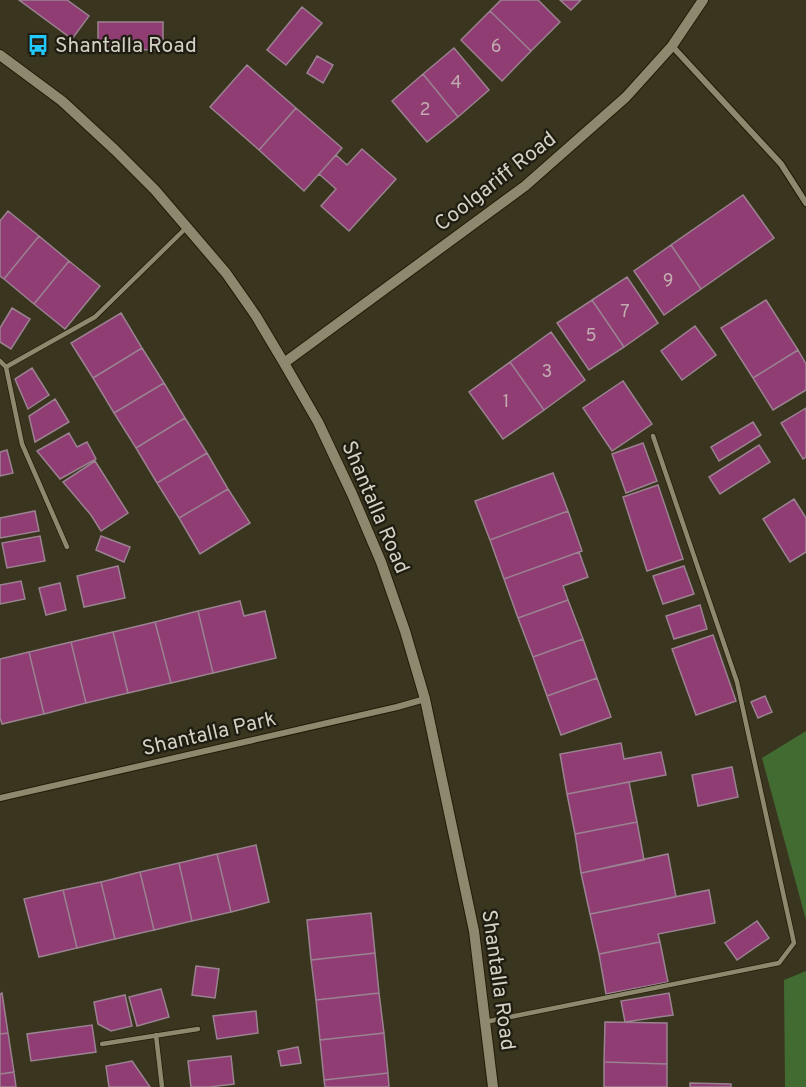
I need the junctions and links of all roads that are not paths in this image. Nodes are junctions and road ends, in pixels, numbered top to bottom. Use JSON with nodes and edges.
{"nodes":[{"id":1,"x":702,"y":0,"type":"edge"},
{"id":2,"x":672,"y":46,"type":"junction"},
{"id":3,"x":0,"y":55,"type":"edge"},
{"id":4,"x":806,"y":203,"type":"edge"},
{"id":5,"x":187,"y":227,"type":"junction"},
{"id":6,"x":0,"y":361,"type":"edge"},
{"id":7,"x":284,"y":363,"type":"junction"},
{"id":8,"x":6,"y":367,"type":"junction"},
{"id":9,"x":653,"y":436,"type":"dead end"},
{"id":10,"x":67,"y":548,"type":"dead end"},
{"id":11,"x":425,"y":699,"type":"junction"},
{"id":12,"x":0,"y":798,"type":"edge"},
{"id":13,"x":485,"y":1022,"type":"junction"},
{"id":14,"x":198,"y":1029,"type":"dead end"},
{"id":15,"x":156,"y":1035,"type":"junction"},
{"id":16,"x":102,"y":1044,"type":"dead end"},
{"id":17,"x":162,"y":1087,"type":"edge"},
{"id":18,"x":493,"y":1087,"type":"edge"}],
"edges":[{"from":1,"to":2,"type":"street","name":"Coolgariff Road"},
{"from":2,"to":4,"type":"street"},
{"from":2,"to":7,"type":"street","name":"Coolgariff Road"},
{"from":3,"to":5,"type":"street","name":"Shantalla Road"},
{"from":5,"to":7,"type":"street","name":"Shantalla Road"},
{"from":5,"to":8,"type":"lane"},
{"from":6,"to":8,"type":"lane"},
{"from":7,"to":11,"type":"street","name":"Shantalla Road"},
{"from":8,"to":10,"type":"lane"},
{"from":9,"to":13,"type":"lane"},
{"from":11,"to":12,"type":"street","name":"Shantalla Park"},
{"from":11,"to":13,"type":"street","name":"Shantalla Road"},
{"from":13,"to":18,"type":"street","name":"Shantalla Road"},
{"from":14,"to":15,"type":"lane"},
{"from":15,"to":16,"type":"lane"},
{"from":15,"to":17,"type":"lane"}]}
